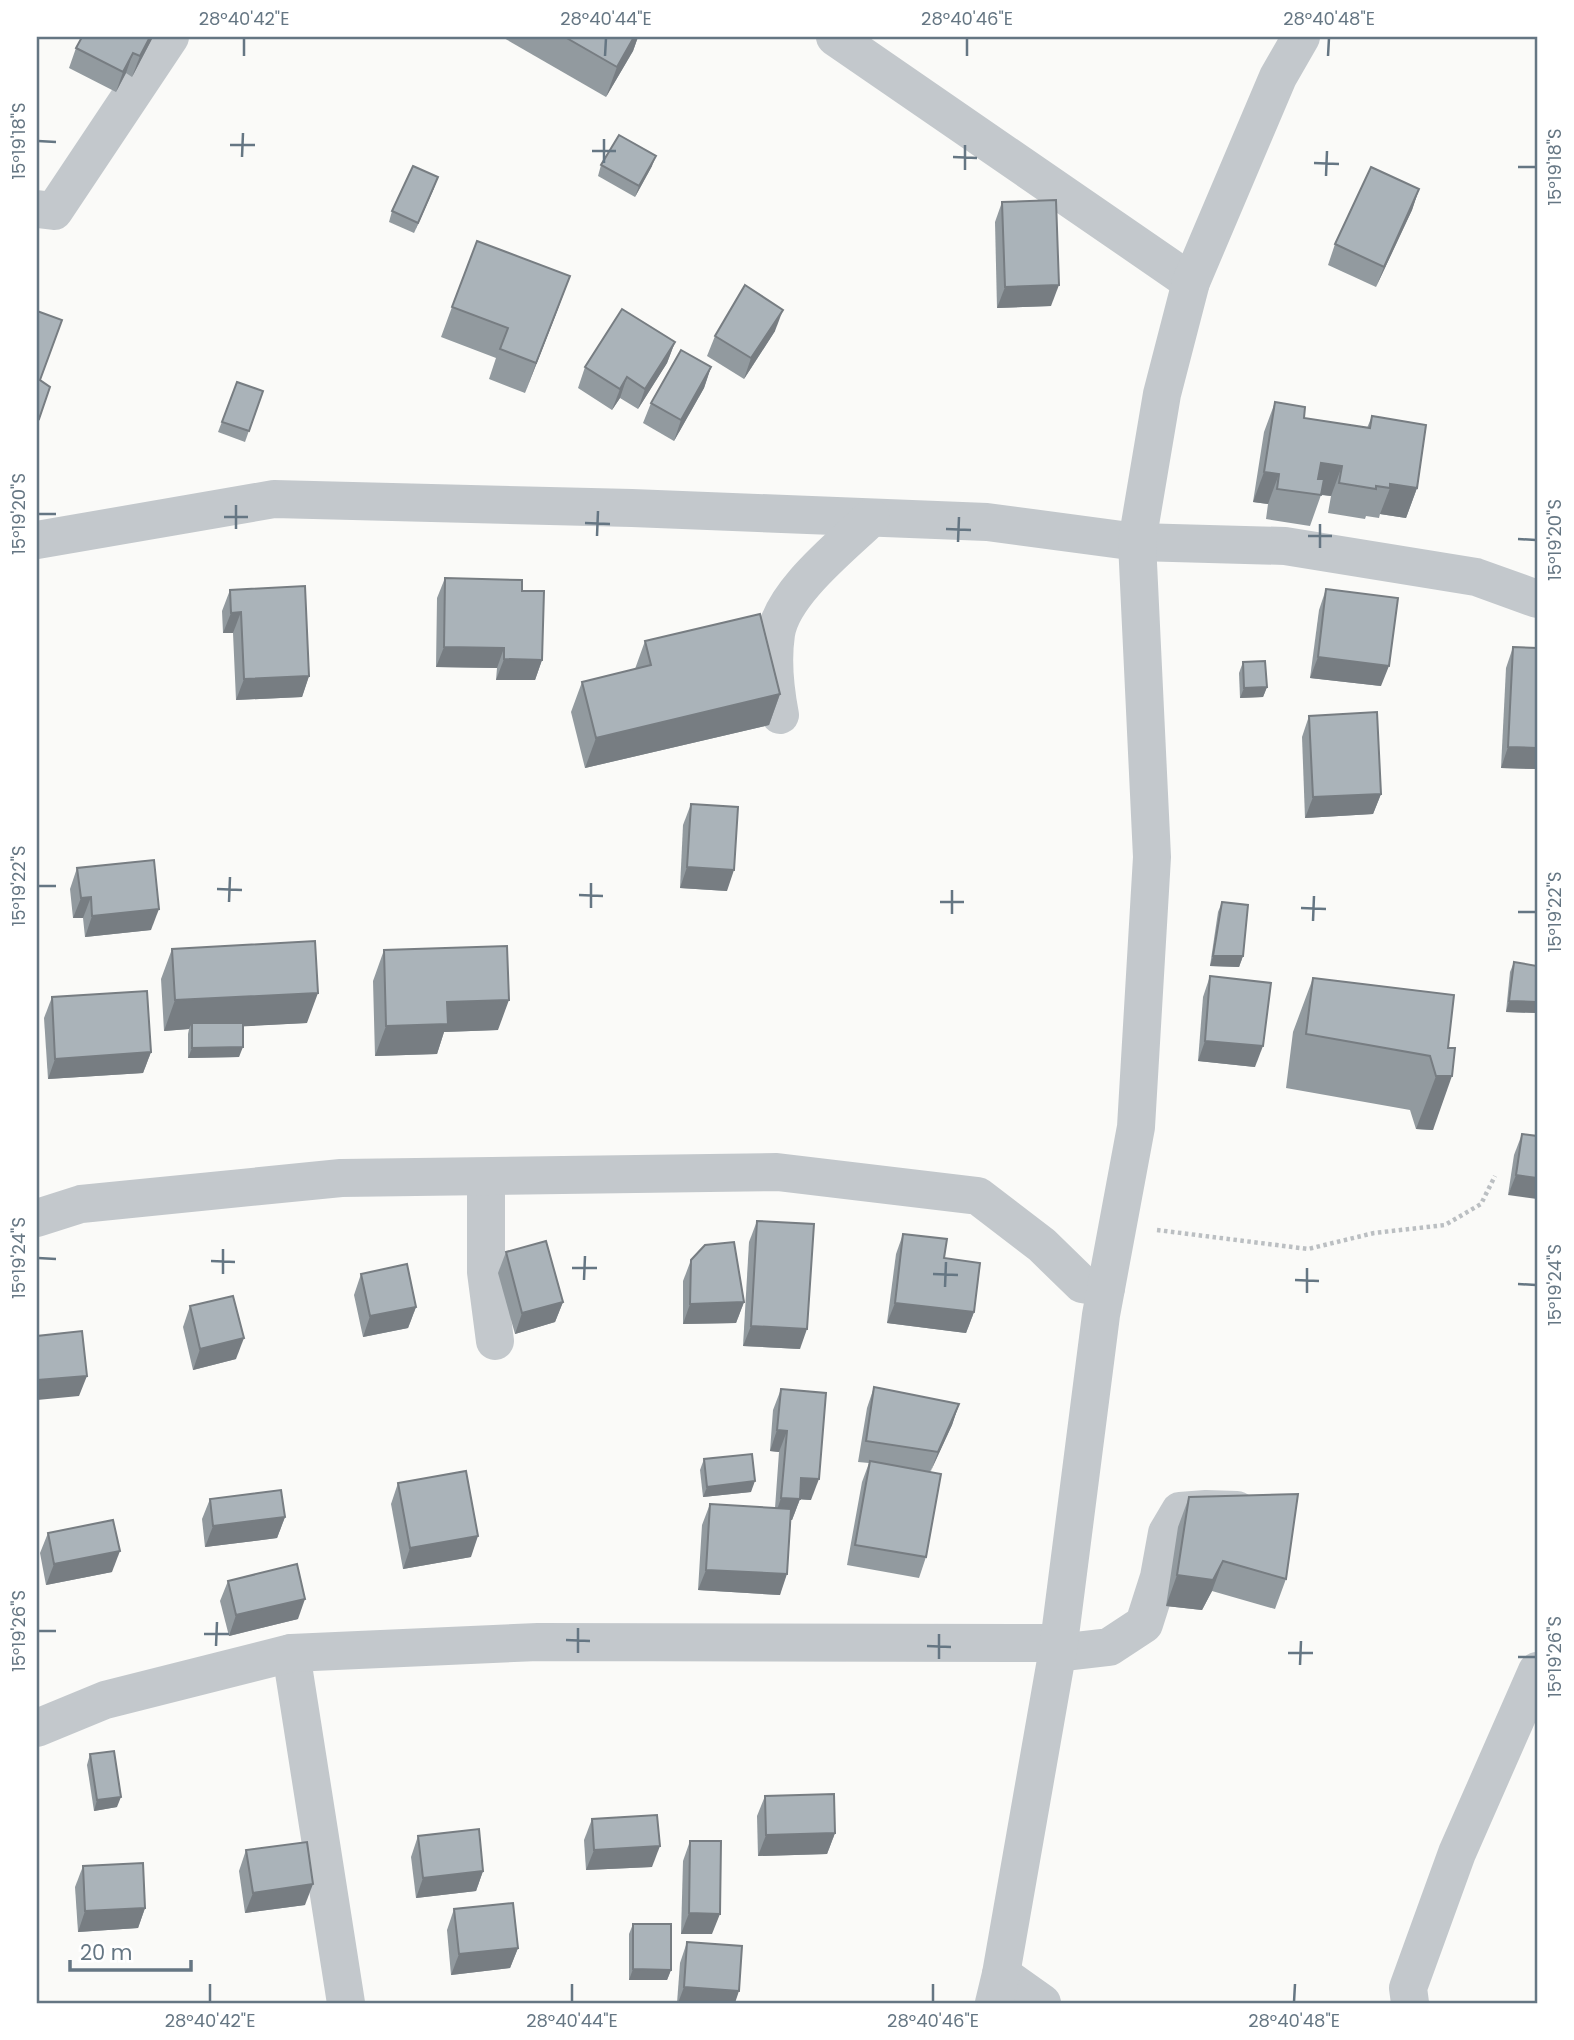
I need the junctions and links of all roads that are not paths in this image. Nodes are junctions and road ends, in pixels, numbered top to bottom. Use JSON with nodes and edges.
{"nodes":[{"id":1,"x":170,"y":37,"type":"edge"},
{"id":2,"x":835,"y":37,"type":"edge"},
{"id":3,"x":1301,"y":37,"type":"edge"},
{"id":4,"x":37,"y":209,"type":"edge"},
{"id":5,"x":1191,"y":282,"type":"junction"},
{"id":6,"x":871,"y":518,"type":"junction"},
{"id":7,"x":37,"y":540,"type":"edge"},
{"id":8,"x":1137,"y":542,"type":"junction"},
{"id":9,"x":1537,"y":599,"type":"edge"},
{"id":10,"x":780,"y":715,"type":"edge"},
{"id":11,"x":486,"y":1178,"type":"junction"},
{"id":12,"x":37,"y":1218,"type":"edge"},
{"id":13,"x":1107,"y":1288,"type":"junction"},
{"id":14,"x":495,"y":1341,"type":"dead end"},
{"id":15,"x":1238,"y":1510,"type":"edge"},
{"id":16,"x":1058,"y":1648,"type":"junction"},
{"id":17,"x":291,"y":1654,"type":"junction"},
{"id":18,"x":1537,"y":1671,"type":"edge"},
{"id":19,"x":37,"y":1728,"type":"edge"},
{"id":20,"x":998,"y":1989,"type":"edge"},
{"id":21,"x":346,"y":2003,"type":"edge"},
{"id":22,"x":1042,"y":2003,"type":"edge"},
{"id":23,"x":1410,"y":2003,"type":"edge"}],
"edges":[{"from":1,"to":4,"type":"street"},
{"from":2,"to":5,"type":"street"},
{"from":3,"to":5,"type":"street"},
{"from":5,"to":8,"type":"street"},
{"from":6,"to":7,"type":"street"},
{"from":6,"to":8,"type":"street"},
{"from":6,"to":10,"type":"street"},
{"from":8,"to":9,"type":"street"},
{"from":8,"to":13,"type":"street"},
{"from":11,"to":12,"type":"street"},
{"from":11,"to":13,"type":"street"},
{"from":11,"to":14,"type":"street"},
{"from":13,"to":16,"type":"street"},
{"from":15,"to":16,"type":"street"},
{"from":16,"to":17,"type":"street"},
{"from":16,"to":20,"type":"street"},
{"from":17,"to":19,"type":"street"},
{"from":17,"to":21,"type":"street"},
{"from":18,"to":23,"type":"street"},
{"from":20,"to":22,"type":"street"}]}
